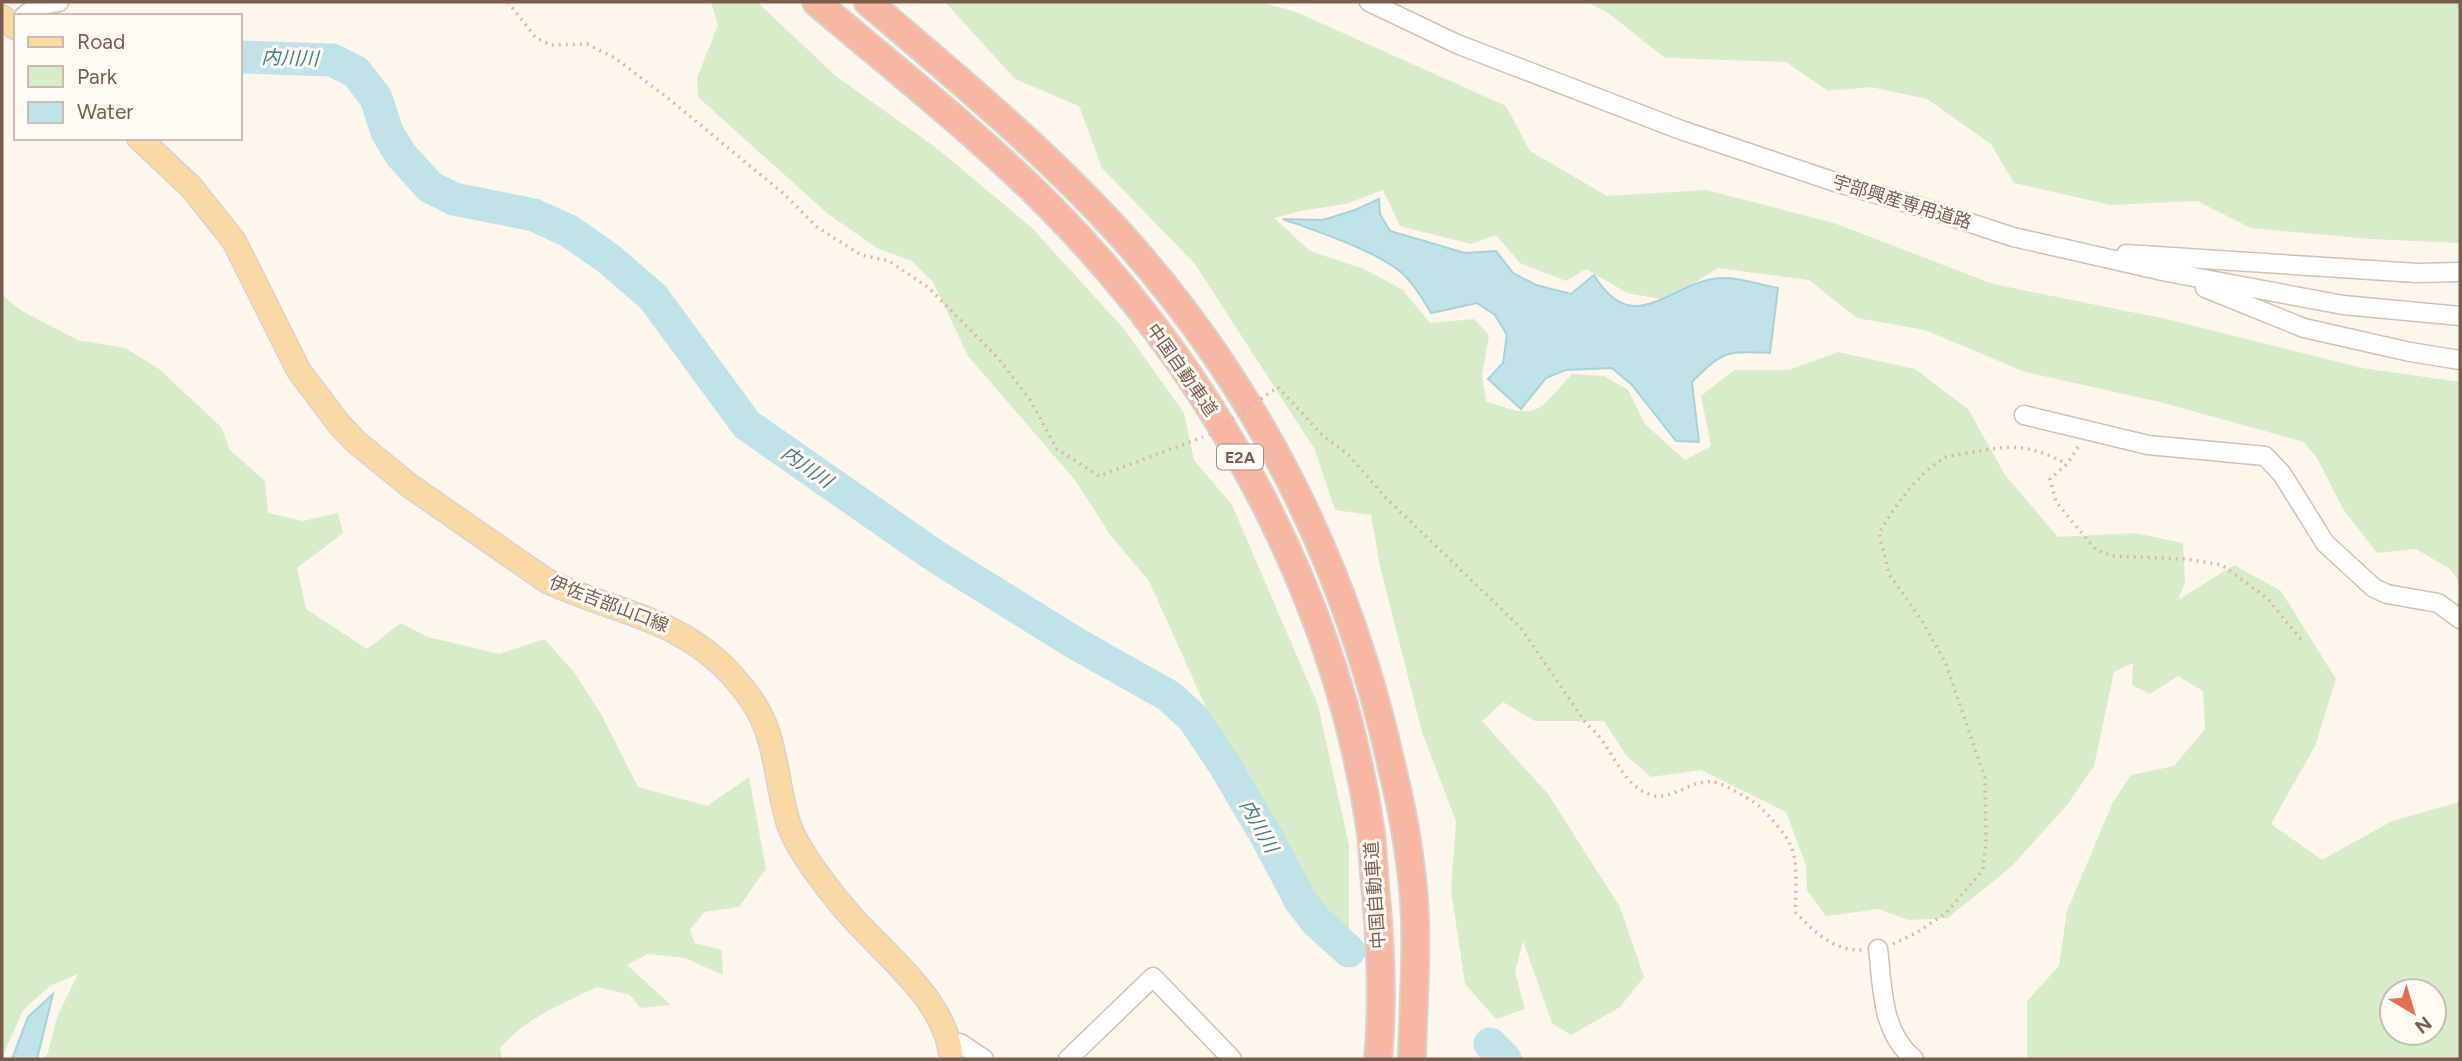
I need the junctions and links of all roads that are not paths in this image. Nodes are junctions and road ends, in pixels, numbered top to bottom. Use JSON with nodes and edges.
{"nodes":[{"id":1,"x":59,"y":2,"type":"edge"},
{"id":2,"x":816,"y":2,"type":"edge"},
{"id":3,"x":868,"y":2,"type":"edge"},
{"id":4,"x":1369,"y":2,"type":"edge"},
{"id":5,"x":30,"y":14,"type":"edge"},
{"id":6,"x":141,"y":140,"type":"edge"},
{"id":7,"x":2073,"y":250,"type":"junction"},
{"id":8,"x":2167,"y":272,"type":"junction"},
{"id":9,"x":2460,"y":272,"type":"edge"},
{"id":10,"x":2460,"y":316,"type":"edge"},
{"id":11,"x":2460,"y":360,"type":"edge"},
{"id":12,"x":2024,"y":415,"type":"dead end"},
{"id":13,"x":2460,"y":619,"type":"edge"},
{"id":14,"x":1414,"y":912,"type":"junction"},
{"id":15,"x":1878,"y":949,"type":"road end"},
{"id":16,"x":951,"y":1052,"type":"edge"},
{"id":17,"x":984,"y":1059,"type":"edge"},
{"id":18,"x":1068,"y":1059,"type":"edge"},
{"id":19,"x":1232,"y":1059,"type":"edge"},
{"id":20,"x":1378,"y":1059,"type":"edge"},
{"id":21,"x":1412,"y":1059,"type":"edge"},
{"id":22,"x":1424,"y":1059,"type":"edge"},
{"id":23,"x":1914,"y":1059,"type":"edge"}],
"edges":[{"from":1,"to":5,"type":"street"},
{"from":2,"to":20,"type":"highway","name":"中国自動車道","number":"E2A"},
{"from":3,"to":14,"type":"highway","name":"中国自動車道","number":"E2A"},
{"from":4,"to":7,"type":"street","name":"宇部興産専用道路"},
{"from":6,"to":16,"type":"main road","name":"伊佐吉部山口線"},
{"from":7,"to":8,"type":"street","name":"宇部興産専用道路"},
{"from":7,"to":9,"type":"street"},
{"from":8,"to":10,"type":"street","name":"宇部興産専用道路"},
{"from":8,"to":11,"type":"street"},
{"from":12,"to":13,"type":"street"},
{"from":14,"to":21,"type":"highway","name":"中国自動車道","number":"E2A"},
{"from":14,"to":22,"type":"highway"},
{"from":15,"to":23,"type":"street"},
{"from":16,"to":17,"type":"street"},
{"from":18,"to":19,"type":"street"}]}
